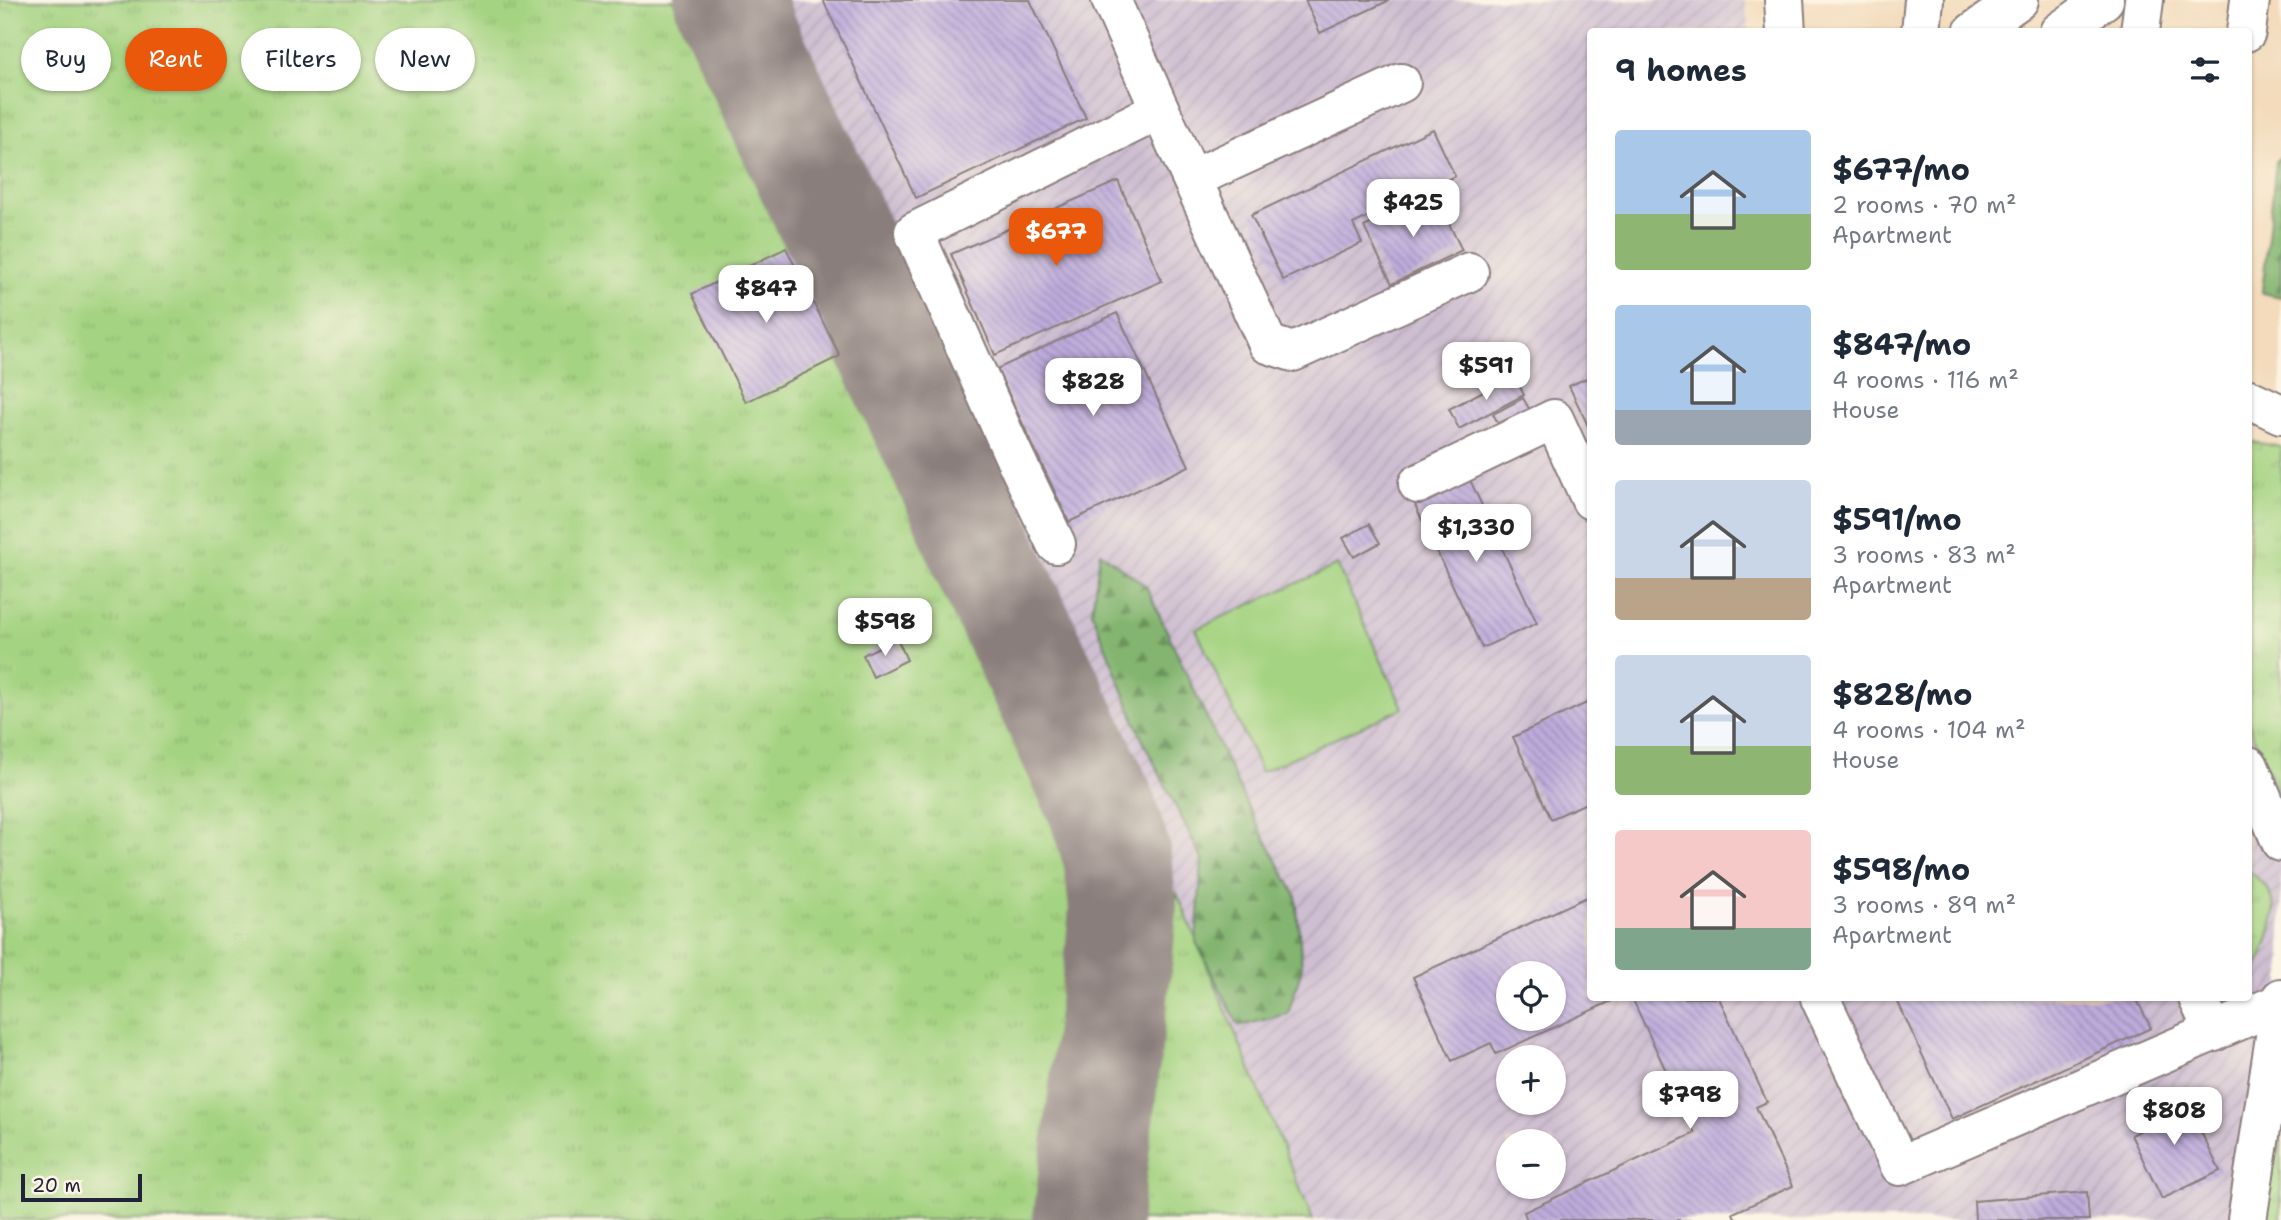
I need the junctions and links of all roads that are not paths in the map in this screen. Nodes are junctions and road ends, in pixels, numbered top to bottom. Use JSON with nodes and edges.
{"nodes":[{"id":1,"x":1111,"y":0,"type":"edge"},
{"id":2,"x":1784,"y":0,"type":"edge"},
{"id":3,"x":1924,"y":0,"type":"edge"},
{"id":4,"x":2104,"y":0,"type":"edge"},
{"id":5,"x":2144,"y":0,"type":"edge"},
{"id":6,"x":2250,"y":0,"type":"edge"},
{"id":7,"x":1786,"y":28,"type":"edge"},
{"id":8,"x":1921,"y":28,"type":"edge"},
{"id":9,"x":2065,"y":28,"type":"edge"},
{"id":10,"x":2140,"y":28,"type":"edge"},
{"id":11,"x":2246,"y":28,"type":"edge"},
{"id":12,"x":1401,"y":83,"type":"dead end"},
{"id":13,"x":1160,"y":110,"type":"junction"},
{"id":14,"x":1192,"y":179,"type":"junction"},
{"id":15,"x":1469,"y":272,"type":"dead end"},
{"id":16,"x":2252,"y":400,"type":"edge"},
{"id":17,"x":2281,"y":414,"type":"edge"},
{"id":18,"x":1418,"y":484,"type":"dead end"},
{"id":19,"x":1587,"y":491,"type":"edge"},
{"id":20,"x":1056,"y":544,"type":"dead end"},
{"id":21,"x":2252,"y":783,"type":"edge"},
{"id":22,"x":2256,"y":805,"type":"edge"},
{"id":23,"x":2281,"y":842,"type":"edge"},
{"id":24,"x":2281,"y":1000,"type":"edge"},
{"id":25,"x":1821,"y":1001,"type":"edge"},
{"id":26,"x":2199,"y":1001,"type":"edge"},
{"id":27,"x":2214,"y":1032,"type":"junction"},
{"id":28,"x":2247,"y":1220,"type":"edge"}],
"edges":[{"from":1,"to":13,"type":"lane"},
{"from":2,"to":7,"type":"lane"},
{"from":3,"to":8,"type":"lane"},
{"from":4,"to":9,"type":"lane"},
{"from":5,"to":10,"type":"lane"},
{"from":6,"to":11,"type":"lane"},
{"from":12,"to":14,"type":"lane"},
{"from":13,"to":14,"type":"lane"},
{"from":13,"to":20,"type":"lane"},
{"from":14,"to":15,"type":"lane"},
{"from":16,"to":17,"type":"lane"},
{"from":18,"to":19,"type":"lane"},
{"from":21,"to":22,"type":"lane"},
{"from":22,"to":23,"type":"lane"},
{"from":24,"to":27,"type":"lane"},
{"from":24,"to":28,"type":"lane"},
{"from":25,"to":27,"type":"lane"},
{"from":26,"to":27,"type":"lane"}]}
